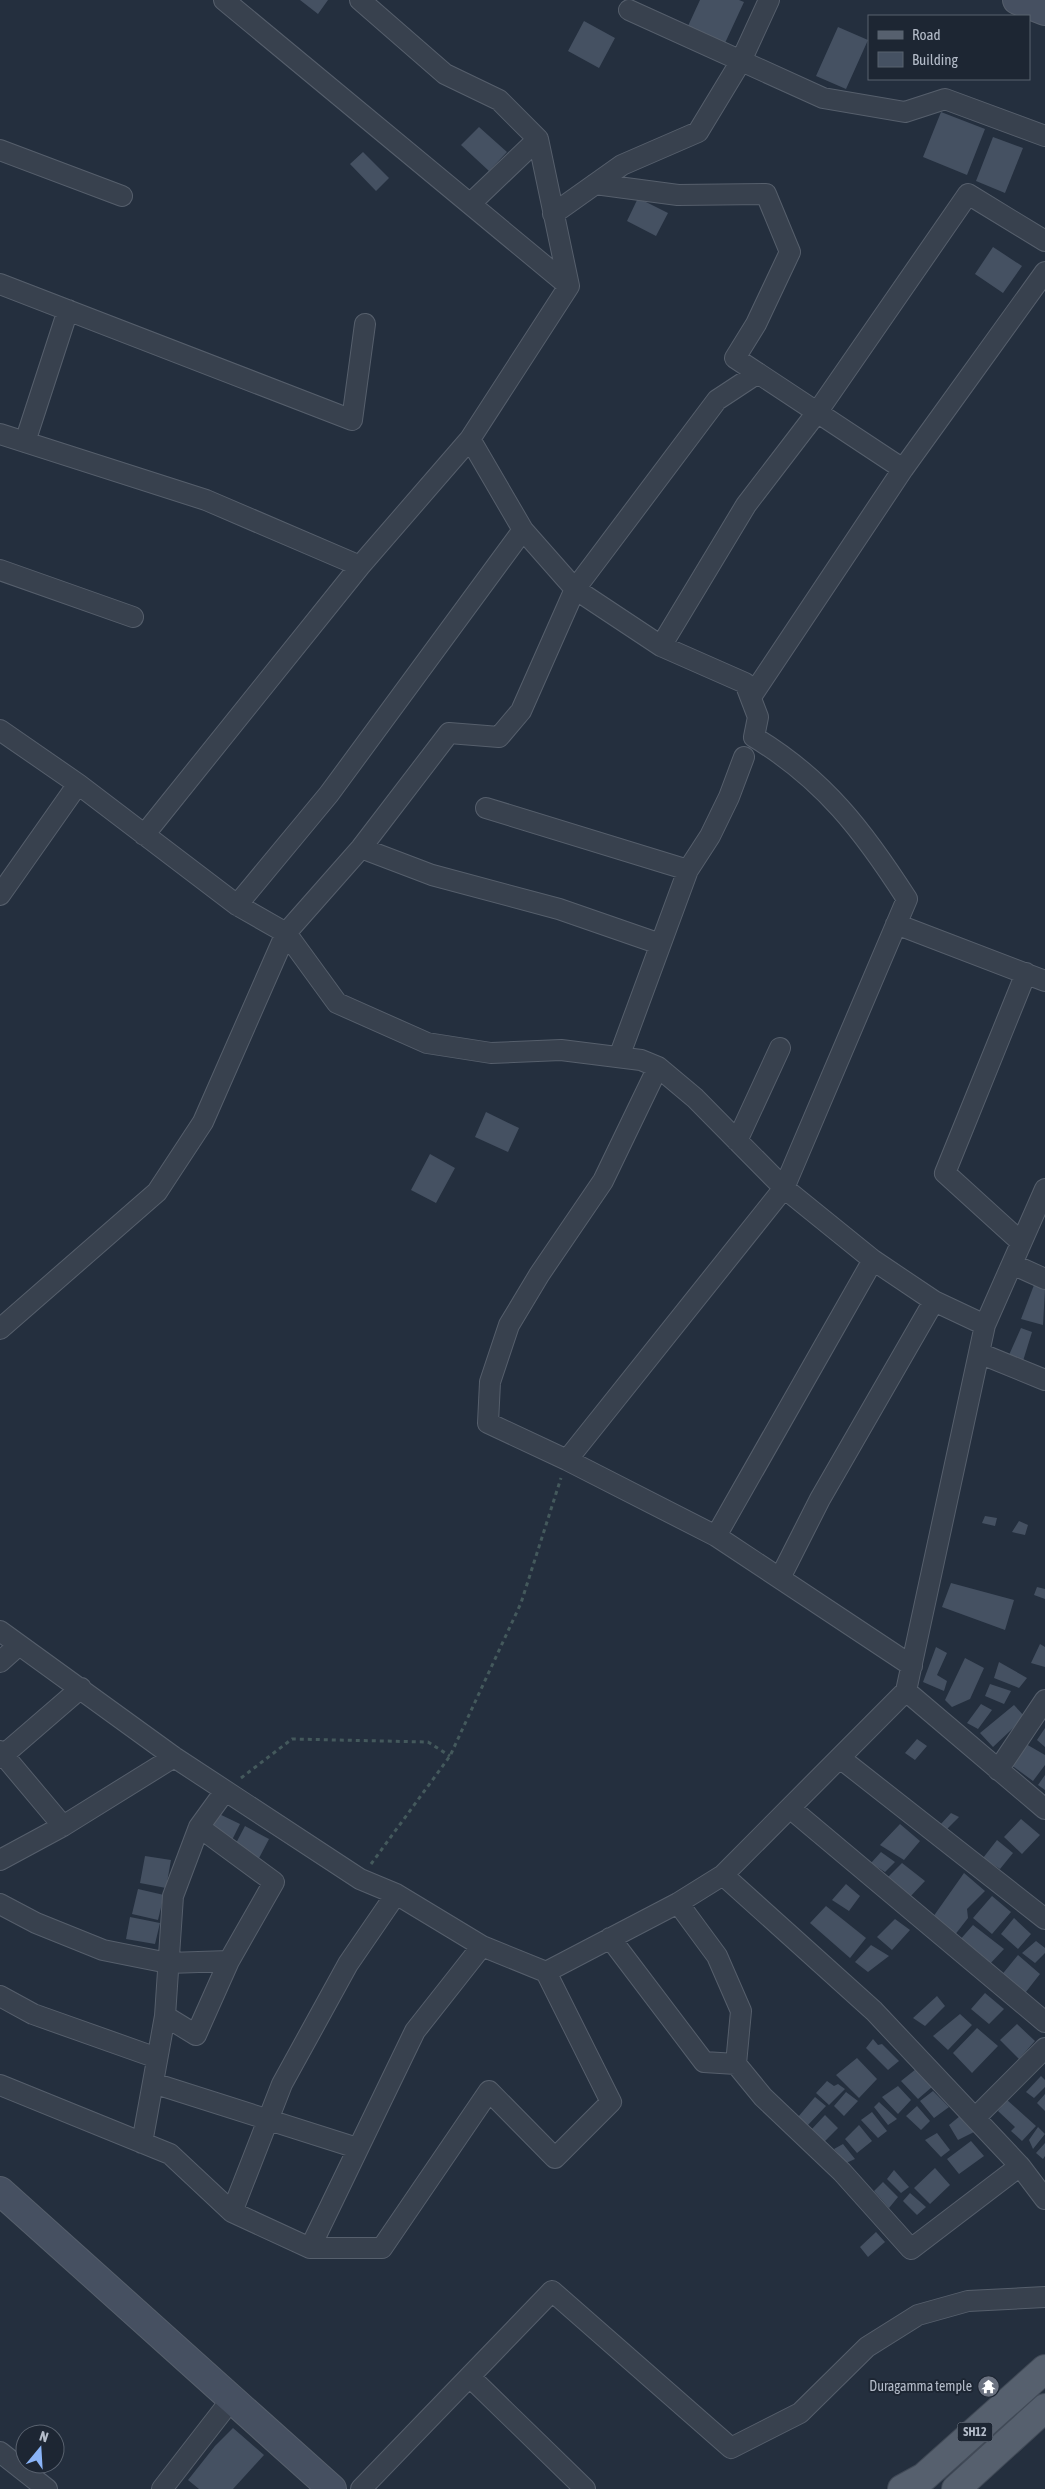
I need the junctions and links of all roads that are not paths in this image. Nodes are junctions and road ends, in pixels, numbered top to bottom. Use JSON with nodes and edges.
{"nodes":[{"id":1,"x":224,"y":0,"type":"edge"},
{"id":2,"x":360,"y":0,"type":"edge"},
{"id":3,"x":769,"y":0,"type":"edge"},
{"id":4,"x":1017,"y":0,"type":"edge"},
{"id":5,"x":629,"y":10,"type":"dead end"},
{"id":6,"x":1045,"y":11,"type":"edge"},
{"id":7,"x":741,"y":61,"type":"junction"},
{"id":8,"x":1045,"y":136,"type":"edge"},
{"id":9,"x":538,"y":139,"type":"junction"},
{"id":10,"x":0,"y":150,"type":"edge"},
{"id":11,"x":595,"y":184,"type":"junction"},
{"id":12,"x":122,"y":196,"type":"dead end"},
{"id":13,"x":470,"y":204,"type":"junction"},
{"id":14,"x":553,"y":214,"type":"junction"},
{"id":15,"x":1045,"y":241,"type":"edge"},
{"id":16,"x":1045,"y":272,"type":"edge"},
{"id":17,"x":0,"y":284,"type":"edge"},
{"id":18,"x":569,"y":286,"type":"junction"},
{"id":19,"x":68,"y":310,"type":"junction"},
{"id":20,"x":365,"y":324,"type":"dead end"},
{"id":21,"x":758,"y":373,"type":"junction"},
{"id":22,"x":818,"y":412,"type":"junction"},
{"id":23,"x":0,"y":434,"type":"edge"},
{"id":24,"x":470,"y":438,"type":"junction"},
{"id":25,"x":26,"y":442,"type":"junction"},
{"id":26,"x":903,"y":468,"type":"junction"},
{"id":27,"x":523,"y":530,"type":"junction"},
{"id":28,"x":360,"y":566,"type":"junction"},
{"id":29,"x":0,"y":570,"type":"edge"},
{"id":30,"x":575,"y":589,"type":"junction"},
{"id":31,"x":133,"y":616,"type":"dead end"},
{"id":32,"x":661,"y":646,"type":"junction"},
{"id":33,"x":750,"y":697,"type":"junction"},
{"id":34,"x":0,"y":730,"type":"edge"},
{"id":35,"x":744,"y":757,"type":"dead end"},
{"id":36,"x":78,"y":784,"type":"junction"},
{"id":37,"x":486,"y":808,"type":"dead end"},
{"id":38,"x":144,"y":835,"type":"junction"},
{"id":39,"x":361,"y":848,"type":"junction"},
{"id":40,"x":688,"y":870,"type":"junction"},
{"id":41,"x":0,"y":895,"type":"edge"},
{"id":42,"x":237,"y":905,"type":"junction"},
{"id":43,"x":896,"y":924,"type":"junction"},
{"id":44,"x":286,"y":933,"type":"junction"},
{"id":45,"x":660,"y":944,"type":"junction"},
{"id":46,"x":1026,"y":973,"type":"junction"},
{"id":47,"x":1045,"y":980,"type":"edge"},
{"id":48,"x":780,"y":1048,"type":"dead end"},
{"id":49,"x":619,"y":1057,"type":"junction"},
{"id":50,"x":658,"y":1068,"type":"junction"},
{"id":51,"x":737,"y":1141,"type":"junction"},
{"id":52,"x":784,"y":1188,"type":"junction"},
{"id":53,"x":1045,"y":1189,"type":"edge"},
{"id":54,"x":1021,"y":1242,"type":"junction"},
{"id":55,"x":873,"y":1260,"type":"junction"},
{"id":56,"x":1012,"y":1264,"type":"junction"},
{"id":57,"x":1045,"y":1279,"type":"edge"},
{"id":58,"x":934,"y":1301,"type":"junction"},
{"id":59,"x":985,"y":1325,"type":"junction"},
{"id":60,"x":0,"y":1329,"type":"edge"},
{"id":61,"x":979,"y":1353,"type":"junction"},
{"id":62,"x":1045,"y":1380,"type":"edge"},
{"id":63,"x":567,"y":1460,"type":"junction"},
{"id":64,"x":716,"y":1536,"type":"junction"},
{"id":65,"x":780,"y":1578,"type":"junction"},
{"id":66,"x":0,"y":1631,"type":"edge"},
{"id":67,"x":19,"y":1645,"type":"junction"},
{"id":68,"x":0,"y":1662,"type":"edge"},
{"id":69,"x":912,"y":1666,"type":"junction"},
{"id":70,"x":81,"y":1688,"type":"junction"},
{"id":71,"x":906,"y":1691,"type":"junction"},
{"id":72,"x":1043,"y":1708,"type":"edge"},
{"id":73,"x":1,"y":1755,"type":"edge"},
{"id":74,"x":174,"y":1757,"type":"junction"},
{"id":75,"x":840,"y":1758,"type":"junction"},
{"id":76,"x":998,"y":1770,"type":"junction"},
{"id":77,"x":225,"y":1791,"type":"junction"},
{"id":78,"x":790,"y":1808,"type":"junction"},
{"id":79,"x":1045,"y":1809,"type":"edge"},
{"id":80,"x":63,"y":1826,"type":"junction"},
{"id":81,"x":199,"y":1827,"type":"junction"},
{"id":82,"x":0,"y":1860,"type":"edge"},
{"id":83,"x":723,"y":1875,"type":"junction"},
{"id":84,"x":396,"y":1894,"type":"junction"},
{"id":85,"x":678,"y":1903,"type":"junction"},
{"id":86,"x":0,"y":1904,"type":"edge"},
{"id":87,"x":1045,"y":1919,"type":"edge"},
{"id":88,"x":610,"y":1938,"type":"junction"},
{"id":89,"x":482,"y":1946,"type":"junction"},
{"id":90,"x":168,"y":1961,"type":"junction"},
{"id":91,"x":229,"y":1961,"type":"junction"},
{"id":92,"x":546,"y":1972,"type":"junction"},
{"id":93,"x":0,"y":1996,"type":"edge"},
{"id":94,"x":165,"y":2016,"type":"junction"},
{"id":95,"x":1045,"y":2022,"type":"edge"},
{"id":96,"x":1045,"y":2048,"type":"edge"},
{"id":97,"x":157,"y":2058,"type":"junction"},
{"id":98,"x":736,"y":2064,"type":"junction"},
{"id":99,"x":153,"y":2083,"type":"junction"},
{"id":100,"x":0,"y":2085,"type":"edge"},
{"id":101,"x":268,"y":2118,"type":"junction"},
{"id":102,"x":975,"y":2118,"type":"junction"},
{"id":103,"x":142,"y":2143,"type":"junction"},
{"id":104,"x":357,"y":2148,"type":"junction"},
{"id":105,"x":1020,"y":2166,"type":"junction"},
{"id":106,"x":0,"y":2191,"type":"edge"},
{"id":107,"x":1045,"y":2199,"type":"edge"},
{"id":108,"x":232,"y":2212,"type":"junction"},
{"id":109,"x":310,"y":2248,"type":"junction"},
{"id":110,"x":1045,"y":2297,"type":"edge"},
{"id":111,"x":1045,"y":2369,"type":"edge"},
{"id":112,"x":470,"y":2377,"type":"junction"},
{"id":113,"x":231,"y":2400,"type":"junction"},
{"id":114,"x":1045,"y":2408,"type":"edge"},
{"id":115,"x":0,"y":2452,"type":"edge"},
{"id":116,"x":47,"y":2489,"type":"edge"},
{"id":117,"x":162,"y":2489,"type":"edge"},
{"id":118,"x":332,"y":2489,"type":"edge"},
{"id":119,"x":360,"y":2489,"type":"edge"},
{"id":120,"x":586,"y":2489,"type":"edge"},
{"id":121,"x":902,"y":2489,"type":"edge"},
{"id":122,"x":956,"y":2489,"type":"edge"}],
"edges":[{"from":1,"to":13,"type":"street"},
{"from":2,"to":9,"type":"street"},
{"from":3,"to":7,"type":"street"},
{"from":4,"to":6,"type":"street"},
{"from":5,"to":7,"type":"street"},
{"from":7,"to":8,"type":"street"},
{"from":7,"to":11,"type":"street"},
{"from":9,"to":13,"type":"street"},
{"from":9,"to":14,"type":"street"},
{"from":10,"to":12,"type":"street"},
{"from":11,"to":14,"type":"street"},
{"from":11,"to":21,"type":"street"},
{"from":13,"to":18,"type":"street"},
{"from":14,"to":18,"type":"street"},
{"from":15,"to":22,"type":"street"},
{"from":16,"to":26,"type":"street"},
{"from":17,"to":19,"type":"street"},
{"from":18,"to":24,"type":"street"},
{"from":19,"to":20,"type":"street"},
{"from":19,"to":25,"type":"street"},
{"from":21,"to":22,"type":"street"},
{"from":21,"to":30,"type":"street"},
{"from":22,"to":26,"type":"street"},
{"from":22,"to":32,"type":"street"},
{"from":23,"to":25,"type":"street"},
{"from":24,"to":27,"type":"street"},
{"from":24,"to":28,"type":"street"},
{"from":25,"to":28,"type":"street"},
{"from":26,"to":33,"type":"street"},
{"from":27,"to":30,"type":"street"},
{"from":27,"to":42,"type":"street"},
{"from":28,"to":38,"type":"street"},
{"from":29,"to":31,"type":"street"},
{"from":30,"to":32,"type":"street"},
{"from":30,"to":39,"type":"street"},
{"from":32,"to":33,"type":"street"},
{"from":33,"to":43,"type":"street"},
{"from":34,"to":36,"type":"street"},
{"from":35,"to":40,"type":"street"},
{"from":36,"to":38,"type":"street"},
{"from":36,"to":41,"type":"street"},
{"from":37,"to":40,"type":"street"},
{"from":38,"to":42,"type":"street"},
{"from":39,"to":44,"type":"street"},
{"from":39,"to":45,"type":"street"},
{"from":40,"to":45,"type":"street"},
{"from":42,"to":44,"type":"street"},
{"from":43,"to":46,"type":"street"},
{"from":43,"to":52,"type":"street"},
{"from":44,"to":49,"type":"street"},
{"from":44,"to":60,"type":"street"},
{"from":45,"to":49,"type":"street"},
{"from":46,"to":47,"type":"street"},
{"from":46,"to":54,"type":"street"},
{"from":48,"to":51,"type":"street"},
{"from":49,"to":50,"type":"street"},
{"from":50,"to":51,"type":"street"},
{"from":50,"to":63,"type":"street"},
{"from":51,"to":52,"type":"street"},
{"from":52,"to":55,"type":"street"},
{"from":52,"to":63,"type":"street"},
{"from":53,"to":54,"type":"street"},
{"from":54,"to":56,"type":"street"},
{"from":55,"to":58,"type":"street"},
{"from":55,"to":64,"type":"street"},
{"from":56,"to":57,"type":"street"},
{"from":56,"to":59,"type":"street"},
{"from":58,"to":59,"type":"street"},
{"from":58,"to":65,"type":"street"},
{"from":59,"to":61,"type":"street"},
{"from":61,"to":62,"type":"street"},
{"from":61,"to":69,"type":"street"},
{"from":63,"to":64,"type":"street"},
{"from":64,"to":65,"type":"street"},
{"from":65,"to":69,"type":"street"},
{"from":66,"to":67,"type":"street"},
{"from":67,"to":68,"type":"street"},
{"from":67,"to":70,"type":"street"},
{"from":69,"to":71,"type":"street"},
{"from":70,"to":73,"type":"street"},
{"from":70,"to":74,"type":"street"},
{"from":71,"to":75,"type":"street"},
{"from":71,"to":76,"type":"street"},
{"from":72,"to":76,"type":"street"},
{"from":73,"to":80,"type":"street"},
{"from":74,"to":77,"type":"street"},
{"from":74,"to":80,"type":"street"},
{"from":75,"to":78,"type":"street"},
{"from":75,"to":87,"type":"street"},
{"from":76,"to":79,"type":"street"},
{"from":77,"to":81,"type":"street"},
{"from":77,"to":84,"type":"street"},
{"from":78,"to":83,"type":"street"},
{"from":78,"to":95,"type":"street"},
{"from":80,"to":82,"type":"street"},
{"from":81,"to":90,"type":"street"},
{"from":81,"to":91,"type":"street"},
{"from":83,"to":85,"type":"street"},
{"from":83,"to":102,"type":"street"},
{"from":84,"to":89,"type":"street"},
{"from":84,"to":101,"type":"street"},
{"from":85,"to":88,"type":"street"},
{"from":85,"to":98,"type":"street"},
{"from":86,"to":90,"type":"street"},
{"from":88,"to":92,"type":"street"},
{"from":88,"to":98,"type":"street"},
{"from":89,"to":92,"type":"street"},
{"from":89,"to":104,"type":"street"},
{"from":90,"to":91,"type":"street"},
{"from":90,"to":94,"type":"street"},
{"from":91,"to":94,"type":"street"},
{"from":92,"to":109,"type":"street"},
{"from":93,"to":97,"type":"street"},
{"from":94,"to":97,"type":"street"},
{"from":96,"to":102,"type":"street"},
{"from":97,"to":99,"type":"street"},
{"from":98,"to":105,"type":"street"},
{"from":99,"to":101,"type":"street"},
{"from":99,"to":103,"type":"street"},
{"from":100,"to":103,"type":"street"},
{"from":101,"to":104,"type":"street"},
{"from":101,"to":108,"type":"street"},
{"from":102,"to":105,"type":"street"},
{"from":103,"to":108,"type":"street"},
{"from":104,"to":109,"type":"street"},
{"from":105,"to":107,"type":"street"},
{"from":106,"to":113,"type":"street"},
{"from":108,"to":109,"type":"street"},
{"from":110,"to":112,"type":"street"},
{"from":111,"to":121,"type":"main road","number":"SH12"},
{"from":112,"to":119,"type":"street"},
{"from":112,"to":120,"type":"street"},
{"from":113,"to":117,"type":"street"},
{"from":113,"to":118,"type":"street"},
{"from":114,"to":122,"type":"main road","number":"SH12"},
{"from":115,"to":116,"type":"street"}]}
